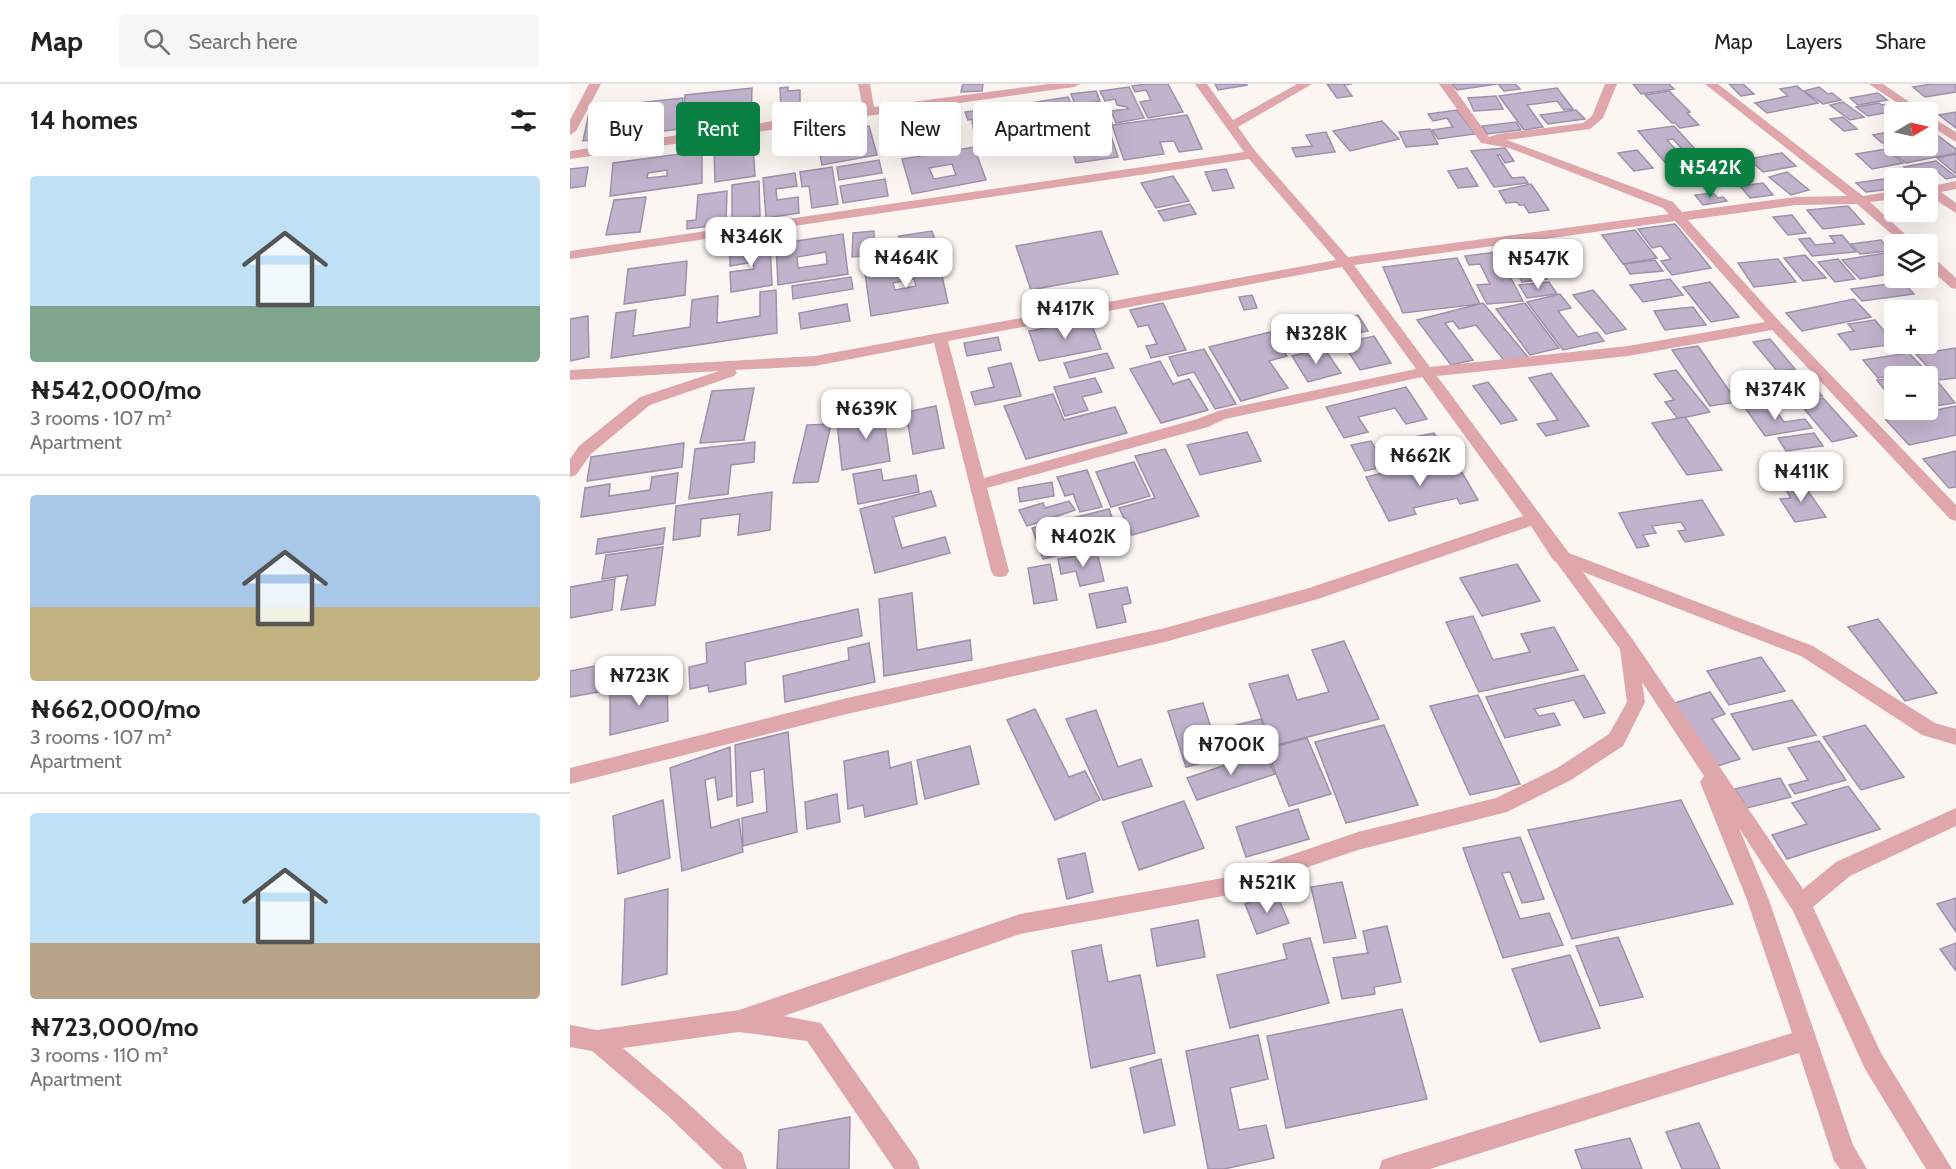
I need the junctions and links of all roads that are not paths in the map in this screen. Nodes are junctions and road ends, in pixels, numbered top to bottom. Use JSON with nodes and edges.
{"nodes":[{"id":1,"x":595,"y":84,"type":"edge"},
{"id":2,"x":864,"y":84,"type":"edge"},
{"id":3,"x":1074,"y":84,"type":"edge"},
{"id":4,"x":1201,"y":84,"type":"edge"},
{"id":5,"x":1306,"y":84,"type":"edge"},
{"id":6,"x":1445,"y":84,"type":"edge"},
{"id":7,"x":1611,"y":84,"type":"edge"},
{"id":8,"x":1711,"y":84,"type":"edge"},
{"id":9,"x":1875,"y":84,"type":"edge"},
{"id":10,"x":1903,"y":102,"type":"edge"},
{"id":11,"x":869,"y":111,"type":"junction"},
{"id":12,"x":1231,"y":126,"type":"junction"},
{"id":13,"x":1938,"y":126,"type":"edge"},
{"id":14,"x":570,"y":131,"type":"edge"},
{"id":15,"x":1956,"y":138,"type":"edge"},
{"id":16,"x":1485,"y":140,"type":"junction"},
{"id":17,"x":570,"y":155,"type":"edge"},
{"id":18,"x":1252,"y":155,"type":"junction"},
{"id":19,"x":1956,"y":186,"type":"edge"},
{"id":20,"x":1938,"y":189,"type":"edge"},
{"id":21,"x":1884,"y":196,"type":"edge"},
{"id":22,"x":1938,"y":197,"type":"edge"},
{"id":23,"x":1860,"y":200,"type":"junction"},
{"id":24,"x":1956,"y":209,"type":"edge"},
{"id":25,"x":1680,"y":216,"type":"junction"},
{"id":26,"x":1899,"y":234,"type":"edge"},
{"id":27,"x":570,"y":255,"type":"edge"},
{"id":28,"x":1345,"y":262,"type":"junction"},
{"id":29,"x":1938,"y":269,"type":"edge"},
{"id":30,"x":1956,"y":285,"type":"edge"},
{"id":31,"x":1775,"y":325,"type":"junction"},
{"id":32,"x":940,"y":339,"type":"junction"},
{"id":33,"x":753,"y":364,"type":"junction"},
{"id":34,"x":1425,"y":372,"type":"junction"},
{"id":35,"x":570,"y":375,"type":"edge"},
{"id":36,"x":570,"y":471,"type":"edge"},
{"id":37,"x":978,"y":485,"type":"junction"},
{"id":38,"x":1956,"y":515,"type":"edge"},
{"id":39,"x":1534,"y":518,"type":"junction"},
{"id":40,"x":1559,"y":556,"type":"junction"},
{"id":41,"x":1000,"y":571,"type":"dead end"},
{"id":42,"x":1627,"y":645,"type":"junction"},
{"id":43,"x":1956,"y":737,"type":"edge"},
{"id":44,"x":1694,"y":744,"type":"junction"},
{"id":45,"x":570,"y":776,"type":"edge"},
{"id":46,"x":1956,"y":817,"type":"edge"},
{"id":47,"x":1801,"y":904,"type":"junction"},
{"id":48,"x":739,"y":1021,"type":"junction"},
{"id":49,"x":570,"y":1036,"type":"edge"},
{"id":50,"x":1806,"y":1040,"type":"junction"},
{"id":51,"x":597,"y":1041,"type":"junction"},
{"id":52,"x":1846,"y":1163,"type":"edge"},
{"id":53,"x":735,"y":1169,"type":"edge"},
{"id":54,"x":908,"y":1169,"type":"edge"},
{"id":55,"x":1391,"y":1169,"type":"edge"},
{"id":56,"x":1940,"y":1169,"type":"edge"}],
"edges":[{"from":1,"to":14,"type":"street"},
{"from":2,"to":11,"type":"street"},
{"from":3,"to":11,"type":"street"},
{"from":4,"to":12,"type":"street"},
{"from":5,"to":12,"type":"street"},
{"from":6,"to":16,"type":"street"},
{"from":7,"to":16,"type":"street"},
{"from":8,"to":23,"type":"street"},
{"from":9,"to":10,"type":"street"},
{"from":11,"to":17,"type":"street"},
{"from":12,"to":18,"type":"street"},
{"from":13,"to":15,"type":"street"},
{"from":16,"to":25,"type":"street"},
{"from":18,"to":27,"type":"street"},
{"from":18,"to":28,"type":"street"},
{"from":19,"to":20,"type":"street"},
{"from":21,"to":23,"type":"street"},
{"from":22,"to":24,"type":"street"},
{"from":23,"to":25,"type":"street"},
{"from":23,"to":26,"type":"street"},
{"from":25,"to":28,"type":"street"},
{"from":25,"to":31,"type":"street"},
{"from":28,"to":32,"type":"street"},
{"from":28,"to":34,"type":"street"},
{"from":29,"to":30,"type":"street"},
{"from":31,"to":34,"type":"street"},
{"from":31,"to":38,"type":"street"},
{"from":32,"to":33,"type":"street"},
{"from":32,"to":37,"type":"street"},
{"from":33,"to":35,"type":"street"},
{"from":33,"to":36,"type":"street"},
{"from":34,"to":37,"type":"street"},
{"from":34,"to":39,"type":"street"},
{"from":37,"to":41,"type":"street"},
{"from":39,"to":40,"type":"street"},
{"from":39,"to":45,"type":"street"},
{"from":40,"to":42,"type":"street"},
{"from":40,"to":43,"type":"street"},
{"from":42,"to":44,"type":"street"},
{"from":42,"to":48,"type":"street"},
{"from":44,"to":47,"type":"street"},
{"from":44,"to":50,"type":"street"},
{"from":46,"to":47,"type":"street"},
{"from":47,"to":56,"type":"street"},
{"from":48,"to":51,"type":"street"},
{"from":48,"to":54,"type":"street"},
{"from":49,"to":51,"type":"street"},
{"from":50,"to":52,"type":"street"},
{"from":50,"to":55,"type":"street"},
{"from":51,"to":53,"type":"street"}]}
